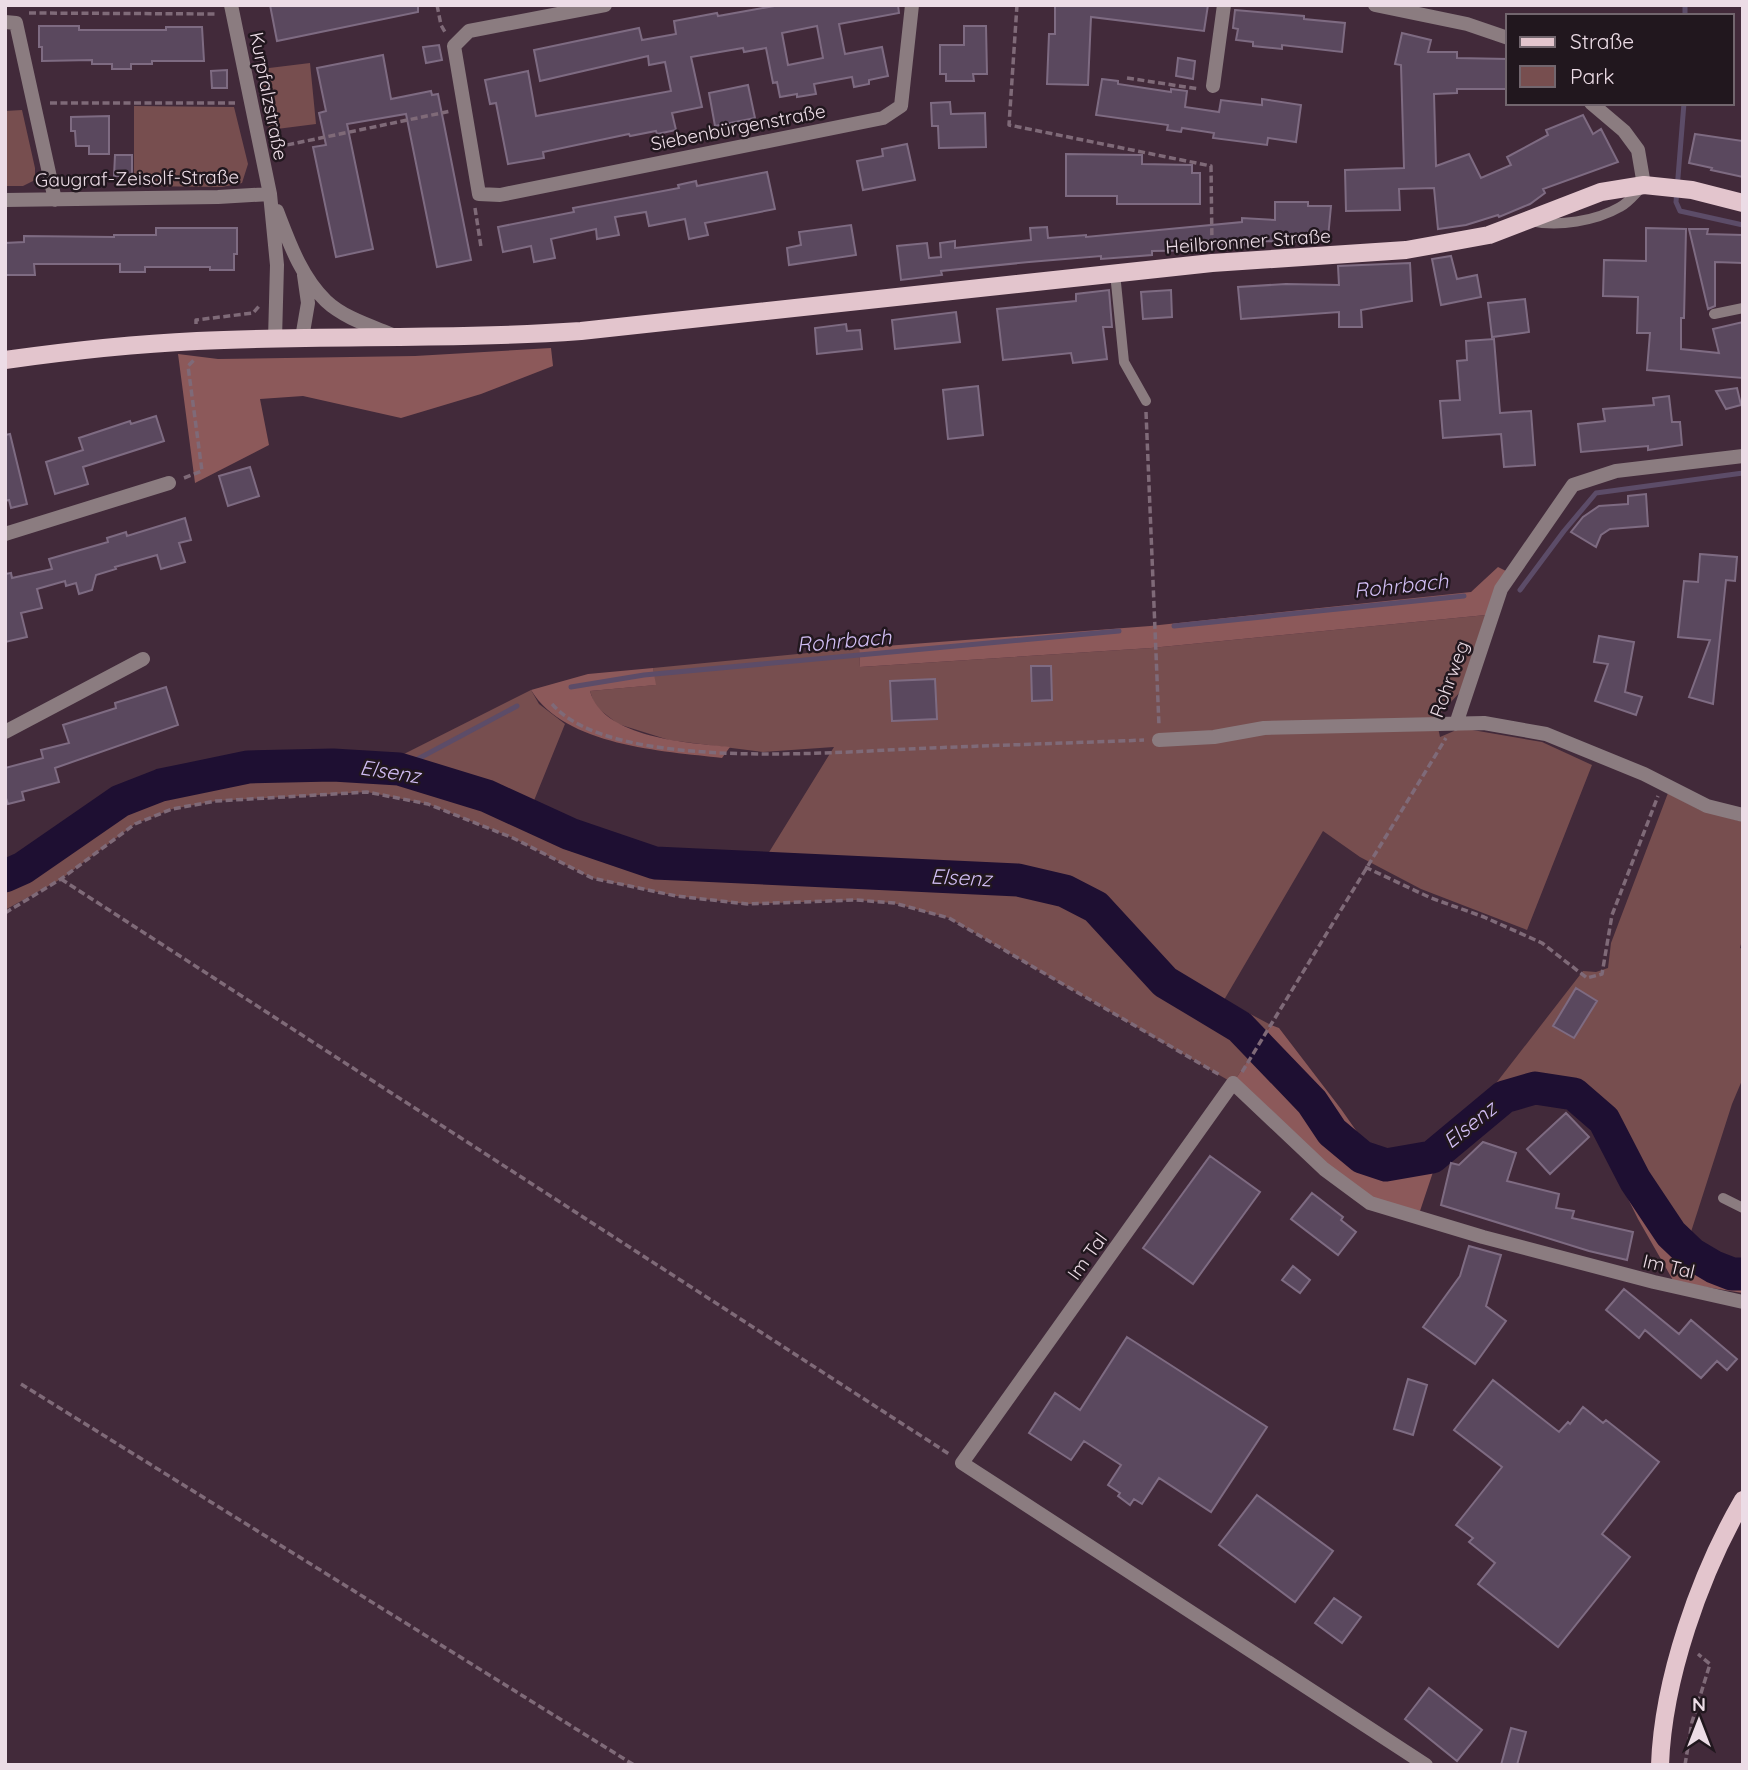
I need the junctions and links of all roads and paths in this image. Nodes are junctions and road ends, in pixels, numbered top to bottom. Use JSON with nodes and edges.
{"nodes":[{"id":1,"x":231,"y":5,"type":"edge"},
{"id":2,"x":437,"y":5,"type":"edge"},
{"id":3,"x":605,"y":5,"type":"edge"},
{"id":4,"x":912,"y":5,"type":"edge"},
{"id":5,"x":1017,"y":5,"type":"edge"},
{"id":6,"x":1224,"y":5,"type":"edge"},
{"id":7,"x":1375,"y":5,"type":"edge"},
{"id":8,"x":1421,"y":9,"type":"edge"},
{"id":9,"x":215,"y":14,"type":"dead end"},
{"id":10,"x":10,"y":22,"type":"edge"},
{"id":11,"x":1506,"y":37,"type":"edge"},
{"id":12,"x":454,"y":46,"type":"junction"},
{"id":13,"x":1127,"y":78,"type":"dead end"},
{"id":14,"x":1207,"y":88,"type":"joint"},
{"id":15,"x":33,"y":103,"type":"junction"},
{"id":16,"x":229,"y":103,"type":"dead end"},
{"id":17,"x":1593,"y":105,"type":"edge"},
{"id":18,"x":465,"y":108,"type":"junction"},
{"id":19,"x":261,"y":151,"type":"junction"},
{"id":20,"x":1644,"y":185,"type":"junction"},
{"id":21,"x":270,"y":194,"type":"junction"},
{"id":22,"x":479,"y":194,"type":"junction"},
{"id":23,"x":5,"y":200,"type":"edge"},
{"id":24,"x":55,"y":200,"type":"junction"},
{"id":25,"x":1743,"y":203,"type":"edge"},
{"id":26,"x":1212,"y":227,"type":"dead end"},
{"id":27,"x":481,"y":247,"type":"dead end"},
{"id":28,"x":1115,"y":273,"type":"junction"},
{"id":29,"x":304,"y":275,"type":"junction"},
{"id":30,"x":276,"y":290,"type":"junction"},
{"id":31,"x":1743,"y":308,"type":"edge"},
{"id":32,"x":1714,"y":314,"type":"dead end"},
{"id":33,"x":196,"y":320,"type":"dead end"},
{"id":34,"x":397,"y":337,"type":"junction"},
{"id":35,"x":302,"y":338,"type":"junction"},
{"id":36,"x":275,"y":339,"type":"junction"},
{"id":37,"x":5,"y":360,"type":"edge"},
{"id":38,"x":188,"y":366,"type":"dead end"},
{"id":39,"x":1146,"y":401,"type":"joint"},
{"id":40,"x":1743,"y":456,"type":"edge"},
{"id":41,"x":169,"y":483,"type":"joint"},
{"id":42,"x":5,"y":534,"type":"edge"},
{"id":43,"x":143,"y":659,"type":"dead end"},
{"id":44,"x":552,"y":704,"type":"dead end"},
{"id":45,"x":1455,"y":724,"type":"junction"},
{"id":46,"x":5,"y":732,"type":"edge"},
{"id":47,"x":1160,"y":740,"type":"junction"},
{"id":48,"x":1662,"y":784,"type":"junction"},
{"id":49,"x":1743,"y":815,"type":"edge"},
{"id":50,"x":1365,"y":867,"type":"junction"},
{"id":51,"x":61,"y":879,"type":"junction"},
{"id":52,"x":5,"y":913,"type":"edge"},
{"id":53,"x":1245,"y":1068,"type":"dead end"},
{"id":54,"x":1233,"y":1083,"type":"junction"},
{"id":55,"x":1723,"y":1198,"type":"dead end"},
{"id":56,"x":1743,"y":1208,"type":"edge"},
{"id":57,"x":1743,"y":1302,"type":"edge"},
{"id":58,"x":21,"y":1384,"type":"dead end"},
{"id":59,"x":962,"y":1463,"type":"junction"},
{"id":60,"x":1743,"y":1500,"type":"edge"},
{"id":61,"x":1683,"y":1642,"type":"junction"},
{"id":62,"x":634,"y":1765,"type":"edge"},
{"id":63,"x":1426,"y":1765,"type":"edge"},
{"id":64,"x":1660,"y":1765,"type":"edge"},
{"id":65,"x":1685,"y":1765,"type":"edge"}],
"edges":[{"from":1,"to":19,"type":"street","name":"Kurpfalzstraße"},
{"from":2,"to":12,"type":"path"},
{"from":3,"to":12,"type":"street"},
{"from":4,"to":22,"type":"street","name":"Siebenbürgenstraße"},
{"from":5,"to":26,"type":"path"},
{"from":6,"to":14,"type":"street"},
{"from":7,"to":8,"type":"street"},
{"from":8,"to":11,"type":"street"},
{"from":9,"to":10,"type":"path"},
{"from":10,"to":15,"type":"street"},
{"from":12,"to":18,"type":"street"},
{"from":13,"to":14,"type":"path"},
{"from":15,"to":16,"type":"path"},
{"from":15,"to":24,"type":"street"},
{"from":17,"to":20,"type":"street"},
{"from":18,"to":19,"type":"path"},
{"from":18,"to":22,"type":"street"},
{"from":19,"to":21,"type":"street","name":"Kurpfalzstraße"},
{"from":20,"to":25,"type":"main road","name":"Heilbronner Straße"},
{"from":20,"to":28,"type":"main road","name":"Heilbronner Straße"},
{"from":21,"to":24,"type":"street","name":"Gaugraf-Zeisolf-Straße"},
{"from":21,"to":29,"type":"street","name":"Kurpfalzstraße"},
{"from":21,"to":30,"type":"street","name":"Kurpfalzstraße"},
{"from":22,"to":27,"type":"path"},
{"from":23,"to":24,"type":"street","name":"Gaugraf-Zeisolf-Straße"},
{"from":28,"to":34,"type":"main road","name":"Heilbronner Straße"},
{"from":28,"to":39,"type":"lane"},
{"from":29,"to":34,"type":"street","name":"Kurpfalzstraße"},
{"from":29,"to":35,"type":"street","name":"Kurpfalzstraße"},
{"from":30,"to":33,"type":"path"},
{"from":30,"to":36,"type":"street","name":"Kurpfalzstraße"},
{"from":31,"to":32,"type":"lane"},
{"from":34,"to":35,"type":"main road","name":"Heilbronner Straße"},
{"from":35,"to":36,"type":"main road","name":"Heilbronner Straße"},
{"from":36,"to":37,"type":"main road","name":"Heilbronner Straße"},
{"from":38,"to":41,"type":"path"},
{"from":39,"to":47,"type":"path"},
{"from":40,"to":45,"type":"street","name":"Rohrweg"},
{"from":41,"to":42,"type":"street"},
{"from":43,"to":46,"type":"street"},
{"from":44,"to":47,"type":"path"},
{"from":45,"to":47,"type":"street"},
{"from":45,"to":48,"type":"street"},
{"from":45,"to":50,"type":"path","name":"Rohrweg"},
{"from":48,"to":49,"type":"street"},
{"from":48,"to":50,"type":"path"},
{"from":50,"to":53,"type":"path","name":"Rohrweg"},
{"from":51,"to":52,"type":"path"},
{"from":51,"to":54,"type":"path"},
{"from":51,"to":59,"type":"path"},
{"from":54,"to":57,"type":"street","name":"Im Tal"},
{"from":54,"to":59,"type":"street","name":"Im Tal"},
{"from":55,"to":56,"type":"lane"},
{"from":58,"to":62,"type":"path"},
{"from":59,"to":63,"type":"street"},
{"from":60,"to":61,"type":"main road"},
{"from":61,"to":64,"type":"main road"},
{"from":61,"to":65,"type":"path"}]}
